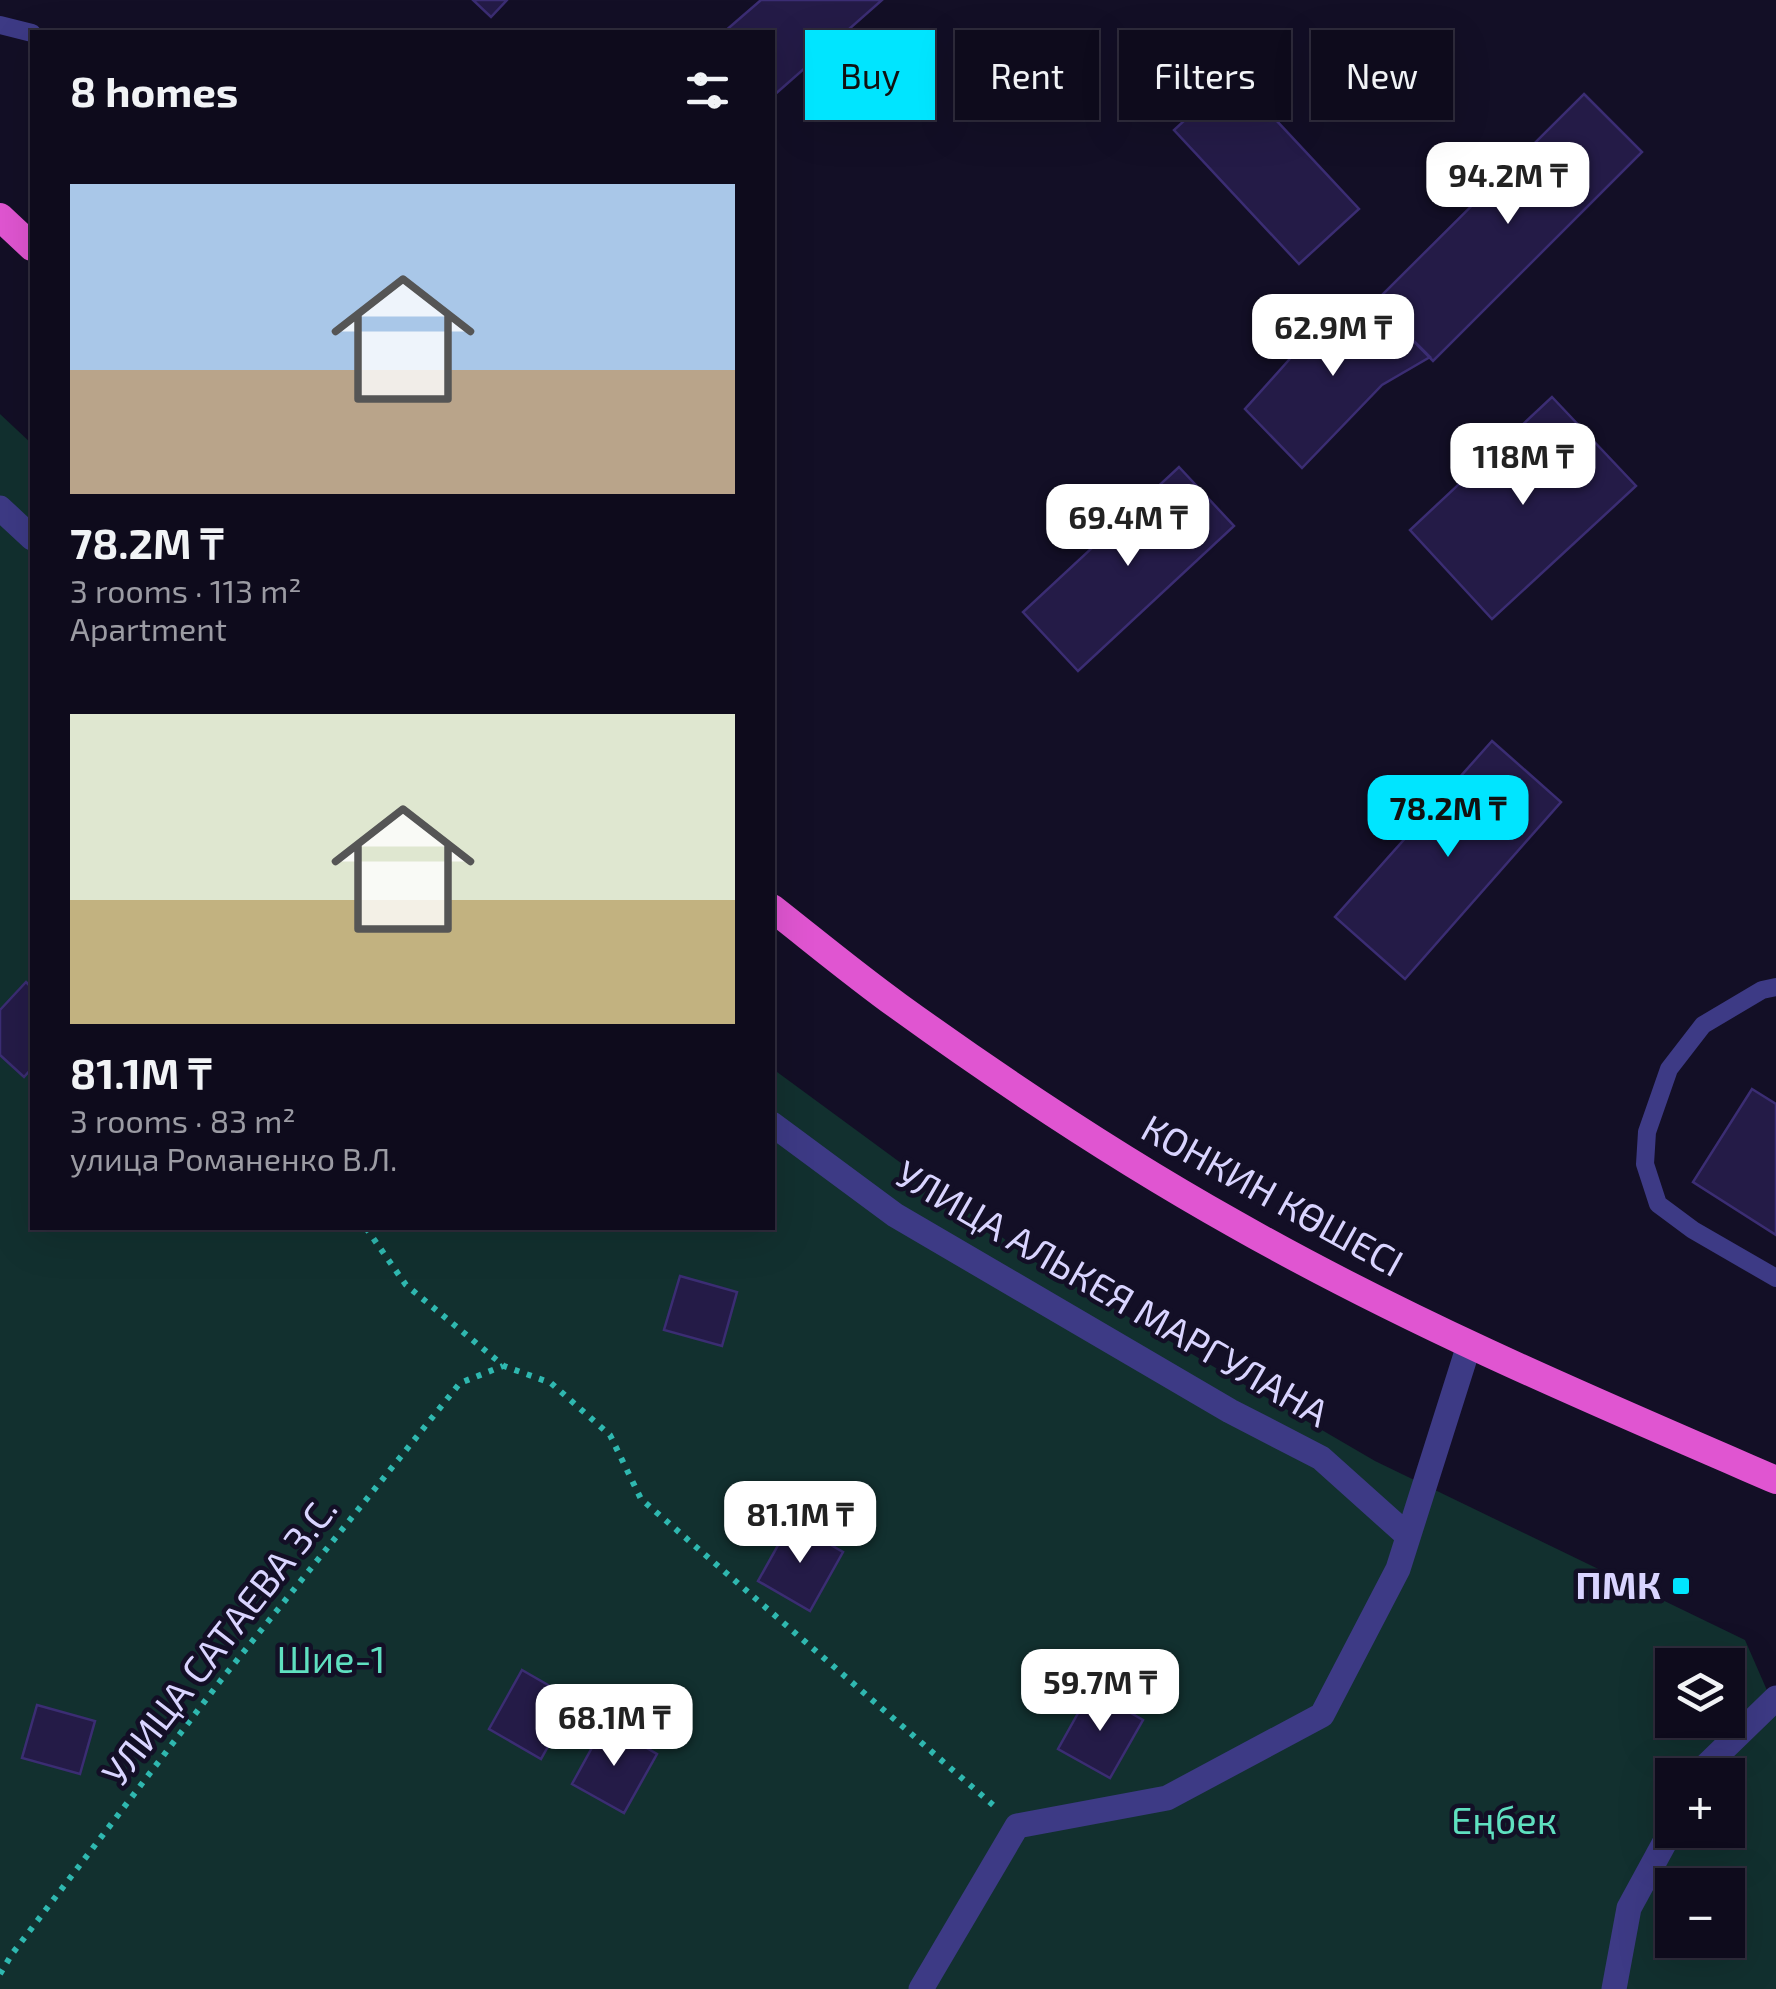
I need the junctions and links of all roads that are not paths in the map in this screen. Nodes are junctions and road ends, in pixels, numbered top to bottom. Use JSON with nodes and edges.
{"nodes":[{"id":1,"x":0,"y":25,"type":"edge"},
{"id":2,"x":30,"y":32,"type":"edge"},
{"id":3,"x":0,"y":218,"type":"edge"},
{"id":4,"x":30,"y":244,"type":"edge"},
{"id":5,"x":0,"y":508,"type":"edge"},
{"id":6,"x":30,"y":536,"type":"edge"},
{"id":7,"x":775,"y":910,"type":"edge"},
{"id":8,"x":1776,"y":987,"type":"edge"},
{"id":9,"x":775,"y":1126,"type":"edge"},
{"id":10,"x":1776,"y":1278,"type":"edge"},
{"id":11,"x":1469,"y":1345,"type":"junction"},
{"id":12,"x":1776,"y":1480,"type":"edge"},
{"id":13,"x":1408,"y":1536,"type":"junction"},
{"id":14,"x":1776,"y":1698,"type":"edge"},
{"id":15,"x":1714,"y":1758,"type":"edge"},
{"id":16,"x":1662,"y":1848,"type":"edge"},
{"id":17,"x":921,"y":1989,"type":"edge"},
{"id":18,"x":1614,"y":1989,"type":"edge"}],
"edges":[{"from":1,"to":2,"type":"lane"},
{"from":3,"to":4,"type":"highway"},
{"from":5,"to":6,"type":"street"},
{"from":7,"to":11,"type":"highway","name":"КОНКИН КӨШЕСІ"},
{"from":8,"to":10,"type":"lane"},
{"from":9,"to":13,"type":"street","name":"УЛИЦА АЛЬКЕЯ МАРГУЛАНА"},
{"from":11,"to":12,"type":"highway","name":"КОНКИН КӨШЕСІ"},
{"from":11,"to":13,"type":"street"},
{"from":13,"to":17,"type":"street"},
{"from":14,"to":15,"type":"street"},
{"from":16,"to":18,"type":"street"}]}
